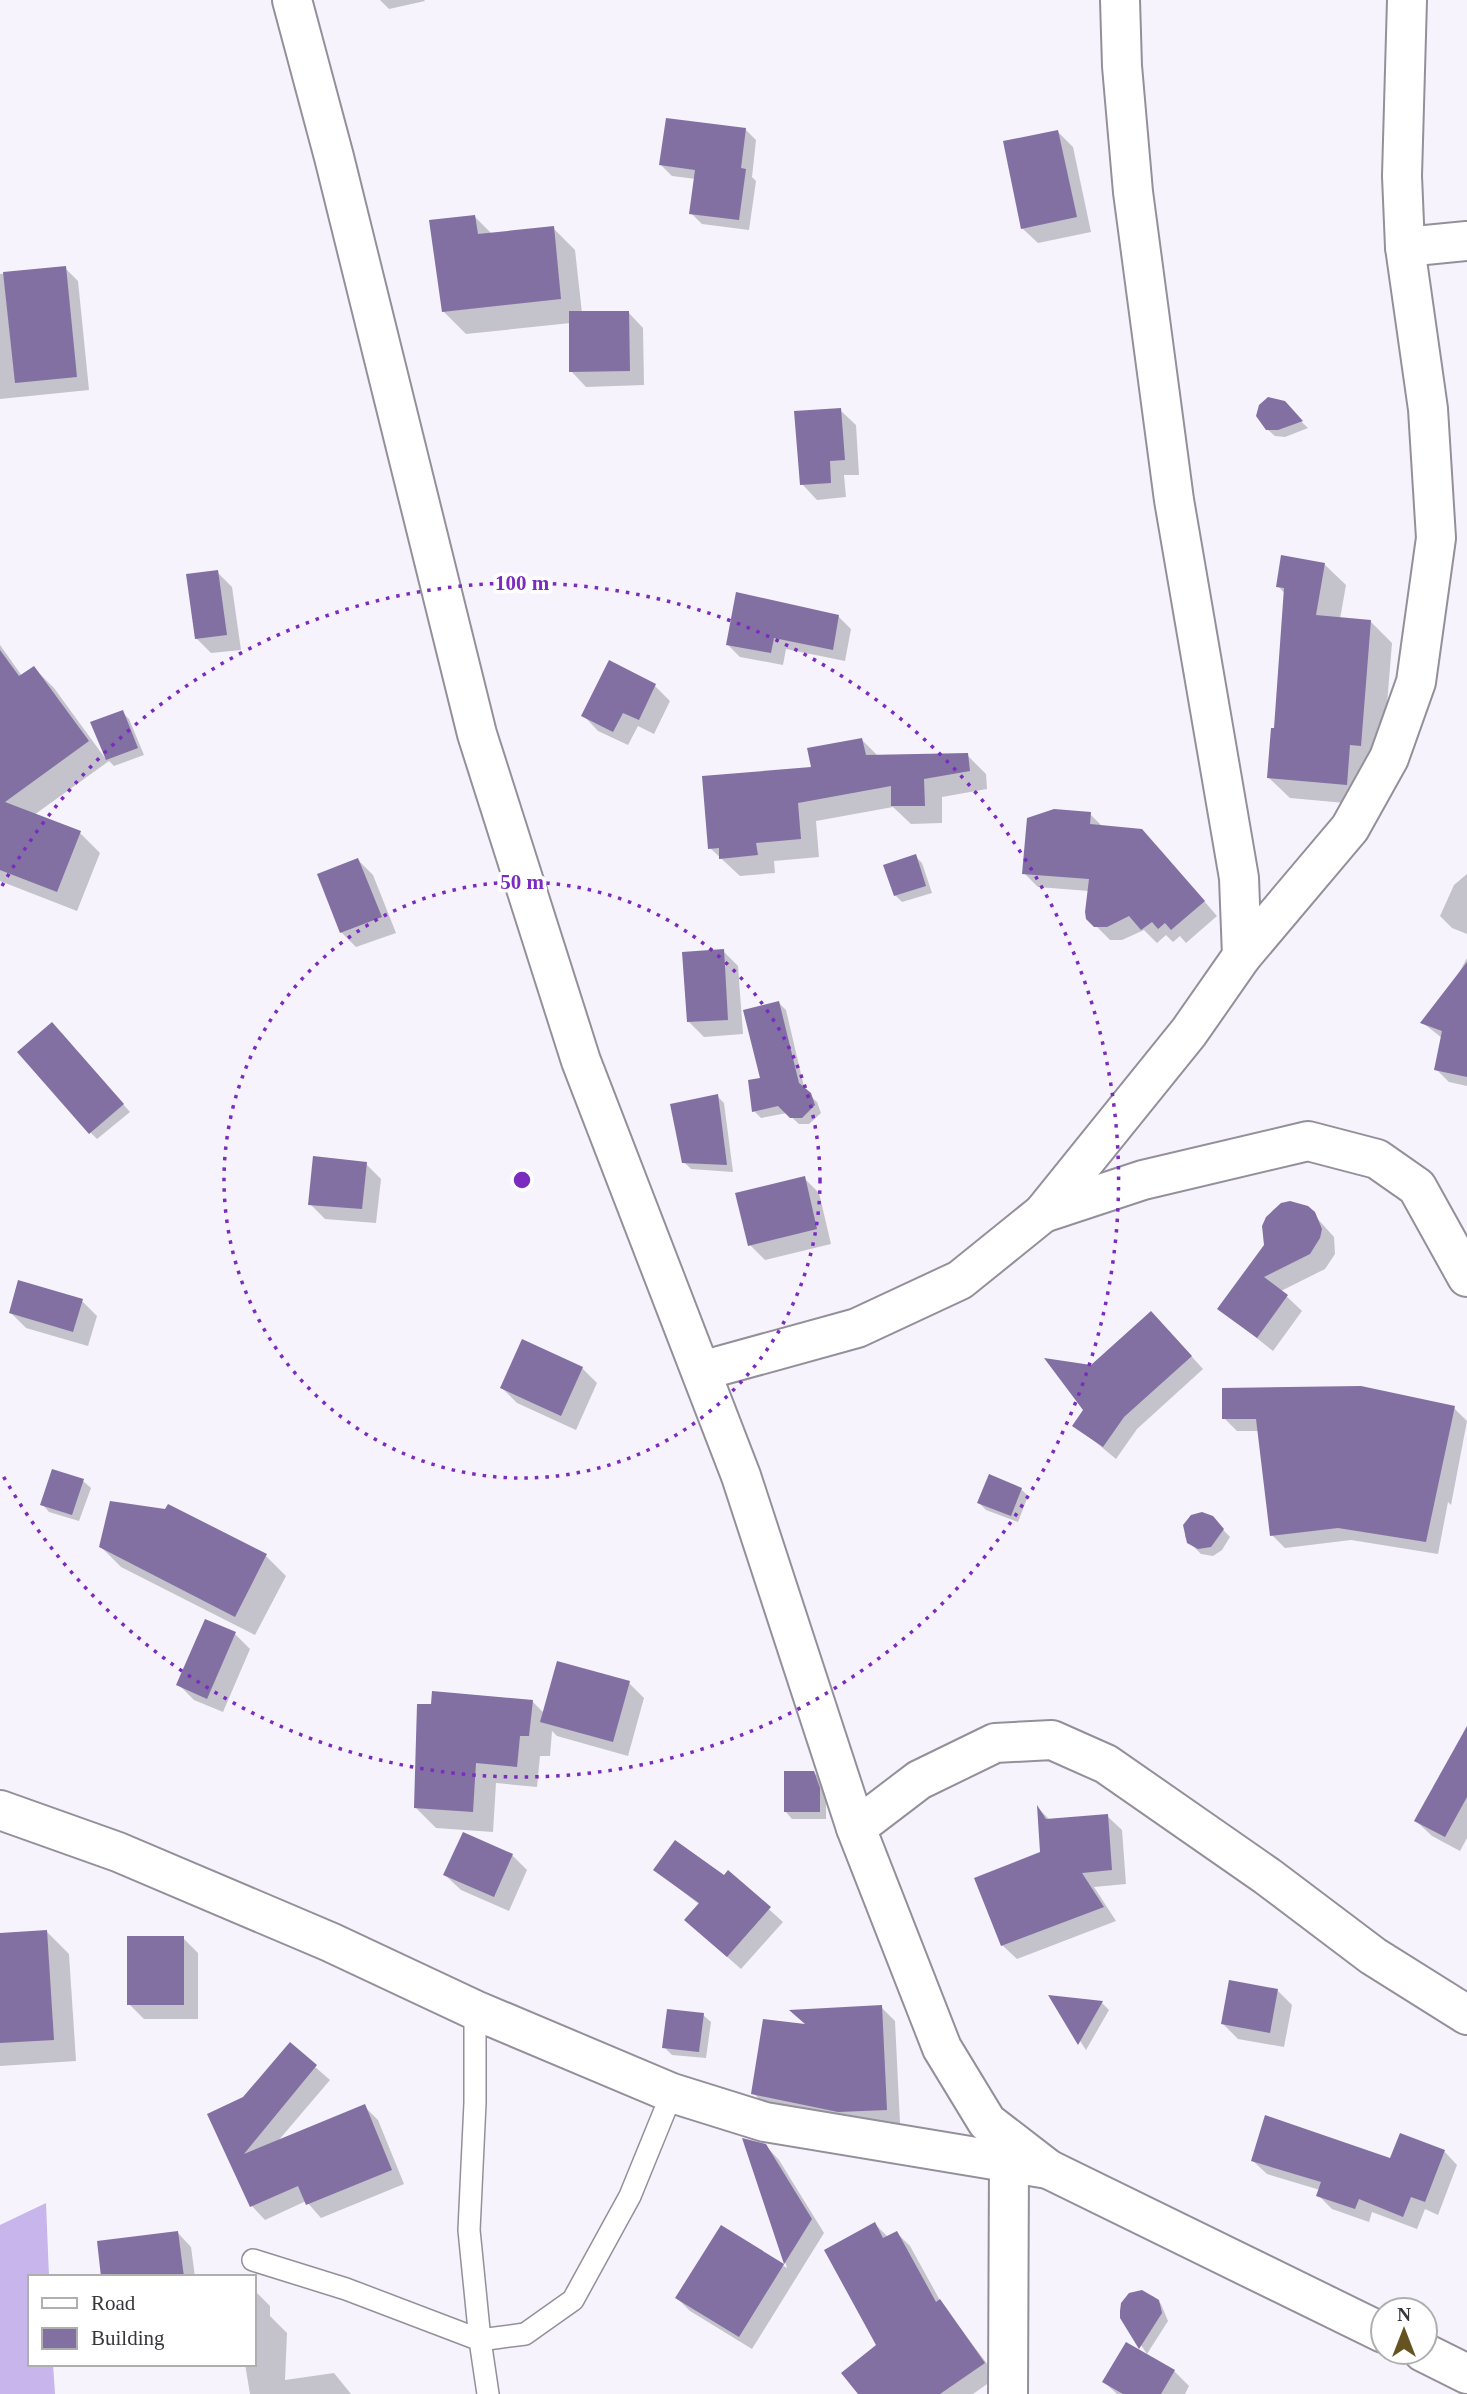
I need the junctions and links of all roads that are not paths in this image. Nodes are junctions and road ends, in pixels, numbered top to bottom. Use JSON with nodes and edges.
{"nodes":[{"id":1,"x":292,"y":0,"type":"edge"},
{"id":2,"x":1120,"y":0,"type":"edge"},
{"id":3,"x":1407,"y":0,"type":"edge"},
{"id":4,"x":1467,"y":241,"type":"edge"},
{"id":5,"x":1405,"y":247,"type":"junction"},
{"id":6,"x":1242,"y":956,"type":"junction"},
{"id":7,"x":1043,"y":1213,"type":"junction"},
{"id":8,"x":1458,"y":1231,"type":"edge"},
{"id":9,"x":1467,"y":1277,"type":"edge"},
{"id":10,"x":701,"y":1371,"type":"junction"},
{"id":11,"x":0,"y":1810,"type":"edge"},
{"id":12,"x":856,"y":1828,"type":"junction"},
{"id":13,"x":475,"y":2010,"type":"junction"},
{"id":14,"x":1467,"y":2015,"type":"edge"},
{"id":15,"x":672,"y":2093,"type":"junction"},
{"id":16,"x":1009,"y":2162,"type":"junction"},
{"id":17,"x":1048,"y":2169,"type":"junction"},
{"id":18,"x":253,"y":2260,"type":"dead end"},
{"id":19,"x":1369,"y":2326,"type":"edge"},
{"id":20,"x":480,"y":2340,"type":"junction"},
{"id":21,"x":1439,"y":2360,"type":"edge"},
{"id":22,"x":1467,"y":2375,"type":"edge"},
{"id":23,"x":488,"y":2394,"type":"edge"},
{"id":24,"x":1008,"y":2394,"type":"edge"},
{"id":25,"x":1452,"y":2394,"type":"edge"}],
"edges":[{"from":1,"to":10,"type":"street"},
{"from":2,"to":6,"type":"street"},
{"from":3,"to":5,"type":"street"},
{"from":4,"to":5,"type":"street"},
{"from":5,"to":6,"type":"street"},
{"from":6,"to":7,"type":"street"},
{"from":7,"to":8,"type":"street"},
{"from":7,"to":10,"type":"street"},
{"from":8,"to":9,"type":"street"},
{"from":10,"to":12,"type":"street"},
{"from":11,"to":13,"type":"street"},
{"from":12,"to":14,"type":"street"},
{"from":12,"to":17,"type":"street"},
{"from":13,"to":15,"type":"street"},
{"from":13,"to":20,"type":"lane"},
{"from":15,"to":16,"type":"street"},
{"from":15,"to":20,"type":"lane"},
{"from":16,"to":17,"type":"street"},
{"from":16,"to":24,"type":"street"},
{"from":17,"to":19,"type":"street"},
{"from":18,"to":20,"type":"lane"},
{"from":20,"to":23,"type":"lane"},
{"from":21,"to":22,"type":"street"},
{"from":22,"to":25,"type":"street"}]}
